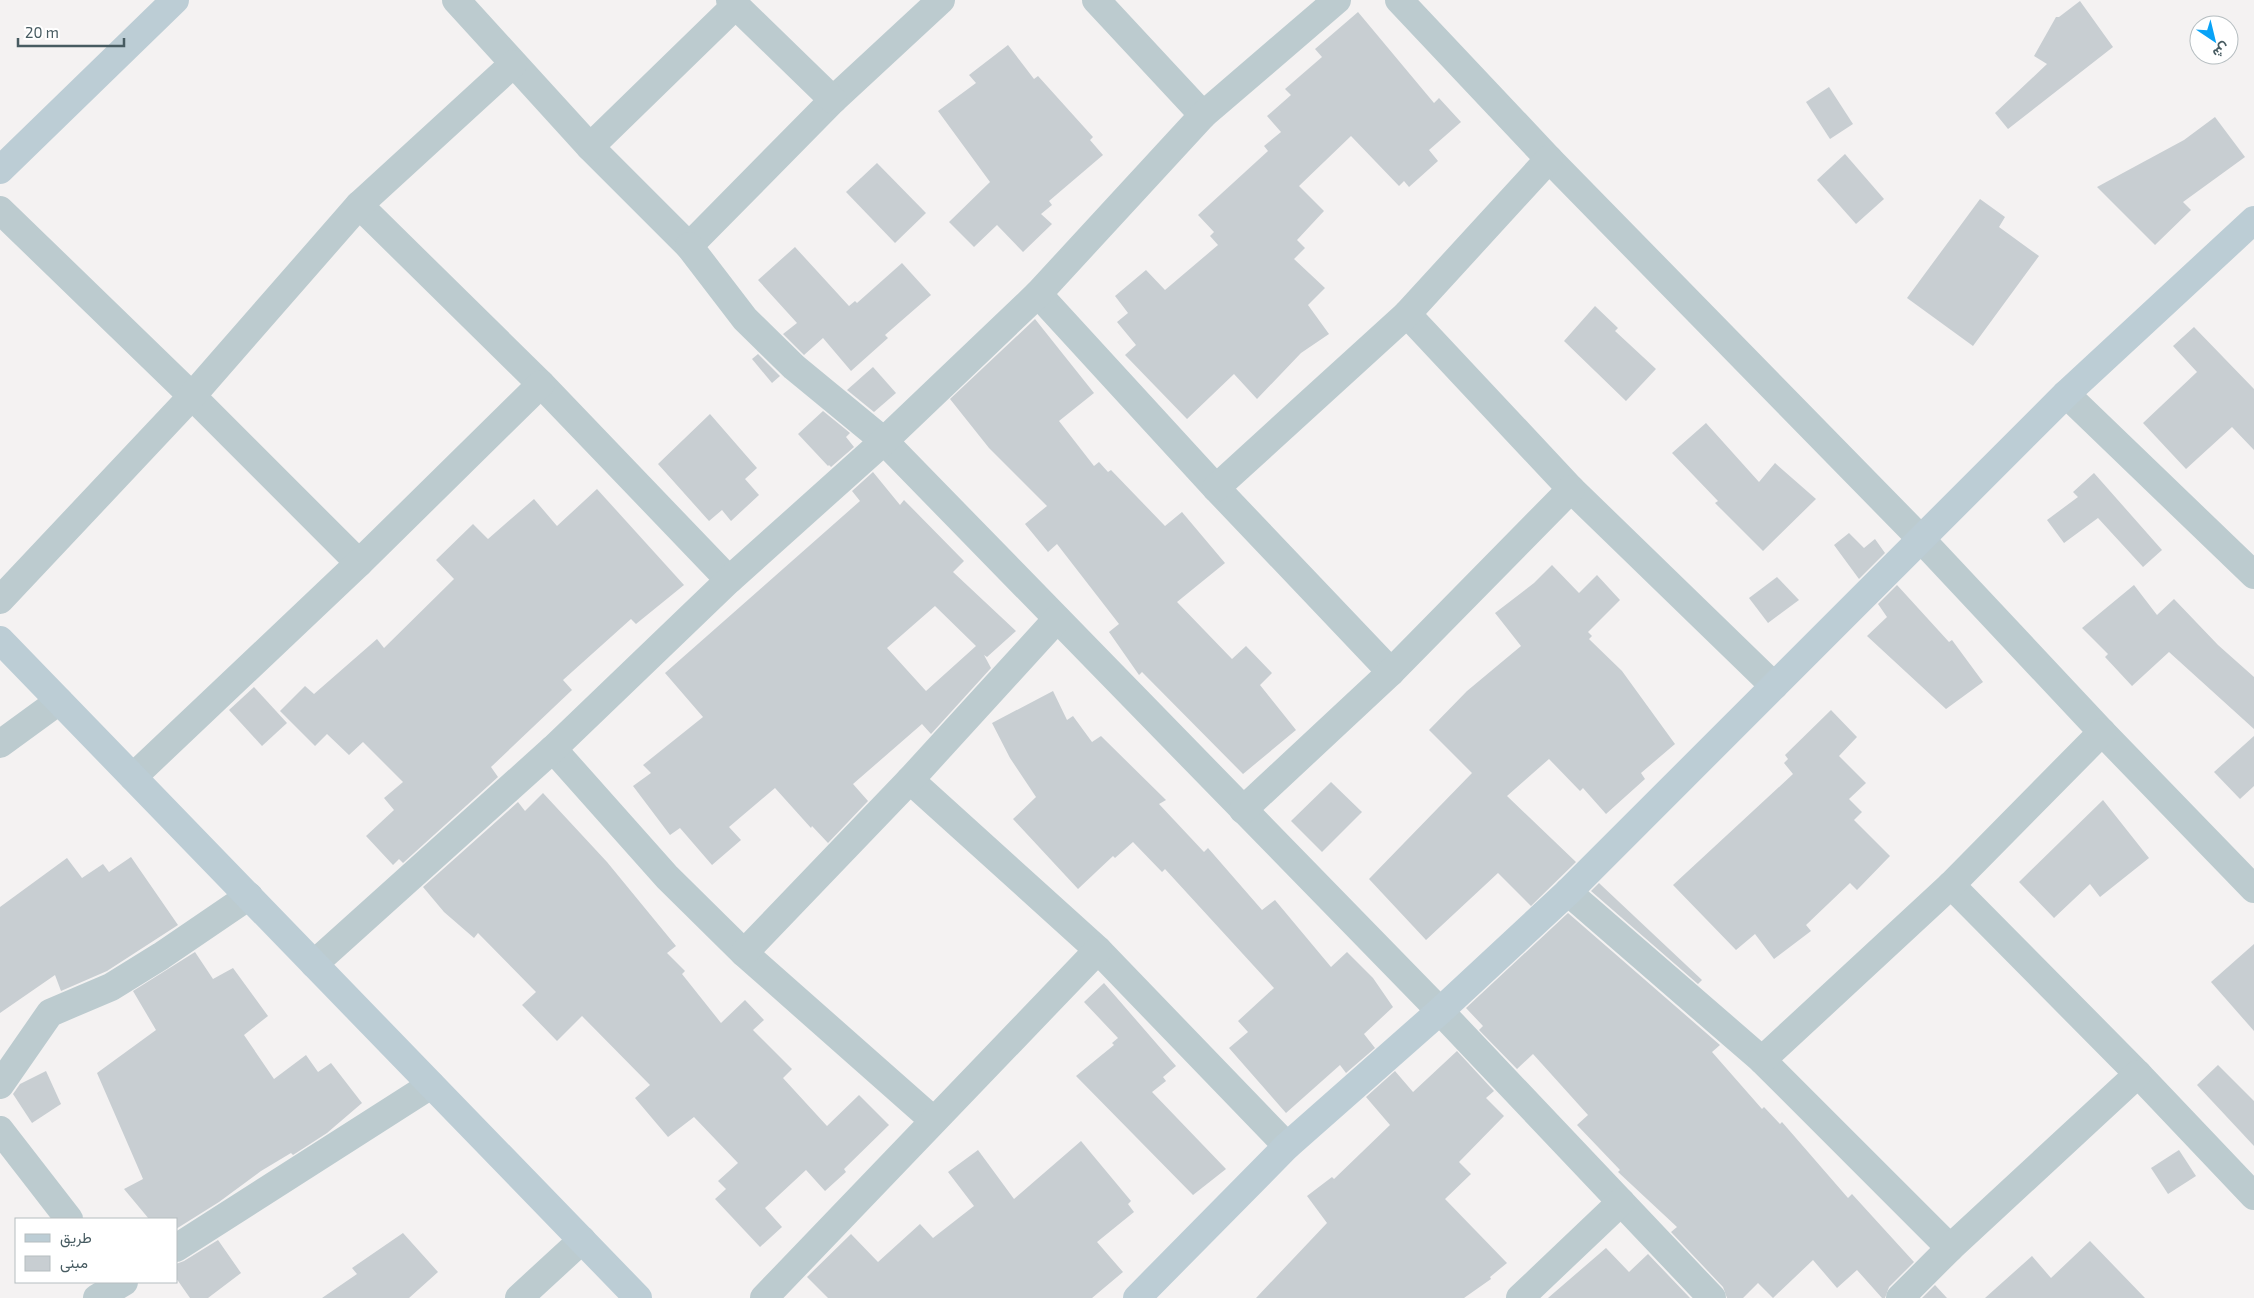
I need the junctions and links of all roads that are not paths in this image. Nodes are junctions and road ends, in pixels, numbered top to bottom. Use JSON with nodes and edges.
{"nodes":[{"id":1,"x":174,"y":0,"type":"edge"},
{"id":2,"x":456,"y":0,"type":"edge"},
{"id":3,"x":941,"y":0,"type":"edge"},
{"id":4,"x":1096,"y":0,"type":"edge"},
{"id":5,"x":1336,"y":0,"type":"edge"},
{"id":6,"x":1399,"y":0,"type":"edge"},
{"id":7,"x":733,"y":3,"type":"edge"},
{"id":8,"x":513,"y":64,"type":"junction"},
{"id":9,"x":833,"y":100,"type":"junction"},
{"id":10,"x":1203,"y":115,"type":"junction"},
{"id":11,"x":590,"y":147,"type":"junction"},
{"id":12,"x":1549,"y":159,"type":"junction"},
{"id":13,"x":0,"y":170,"type":"edge"},
{"id":14,"x":359,"y":204,"type":"junction"},
{"id":15,"x":0,"y":210,"type":"edge"},
{"id":16,"x":2254,"y":220,"type":"edge"},
{"id":17,"x":690,"y":246,"type":"junction"},
{"id":18,"x":1038,"y":294,"type":"junction"},
{"id":19,"x":1407,"y":314,"type":"junction"},
{"id":20,"x":541,"y":384,"type":"junction"},
{"id":21,"x":2066,"y":394,"type":"junction"},
{"id":22,"x":192,"y":396,"type":"junction"},
{"id":23,"x":884,"y":441,"type":"junction"},
{"id":24,"x":1216,"y":488,"type":"junction"},
{"id":25,"x":1571,"y":489,"type":"junction"},
{"id":26,"x":1920,"y":538,"type":"junction"},
{"id":27,"x":359,"y":563,"type":"junction"},
{"id":28,"x":2254,"y":575,"type":"edge"},
{"id":29,"x":729,"y":580,"type":"junction"},
{"id":30,"x":0,"y":600,"type":"edge"},
{"id":31,"x":1057,"y":620,"type":"junction"},
{"id":32,"x":0,"y":640,"type":"edge"},
{"id":33,"x":1391,"y":672,"type":"junction"},
{"id":34,"x":1774,"y":686,"type":"junction"},
{"id":35,"x":59,"y":701,"type":"junction"},
{"id":36,"x":2102,"y":732,"type":"junction"},
{"id":37,"x":0,"y":744,"type":"edge"},
{"id":38,"x":553,"y":749,"type":"junction"},
{"id":39,"x":133,"y":777,"type":"junction"},
{"id":40,"x":910,"y":780,"type":"junction"},
{"id":41,"x":1242,"y":810,"type":"junction"},
{"id":42,"x":1950,"y":885,"type":"junction"},
{"id":43,"x":2254,"y":889,"type":"edge"},
{"id":44,"x":1568,"y":892,"type":"junction"},
{"id":45,"x":249,"y":896,"type":"junction"},
{"id":46,"x":1098,"y":950,"type":"junction"},
{"id":47,"x":744,"y":953,"type":"junction"},
{"id":48,"x":314,"y":964,"type":"junction"},
{"id":49,"x":1440,"y":1011,"type":"junction"},
{"id":50,"x":1762,"y":1060,"type":"junction"},
{"id":51,"x":2138,"y":1074,"type":"junction"},
{"id":52,"x":0,"y":1085,"type":"edge"},
{"id":53,"x":431,"y":1085,"type":"junction"},
{"id":54,"x":933,"y":1120,"type":"junction"},
{"id":55,"x":0,"y":1130,"type":"edge"},
{"id":56,"x":1287,"y":1146,"type":"junction"},
{"id":57,"x":2254,"y":1196,"type":"edge"},
{"id":58,"x":1621,"y":1202,"type":"junction"},
{"id":59,"x":68,"y":1218,"type":"edge"},
{"id":60,"x":582,"y":1240,"type":"junction"},
{"id":61,"x":178,"y":1247,"type":"edge"},
{"id":62,"x":1950,"y":1248,"type":"junction"},
{"id":63,"x":519,"y":1298,"type":"edge"},
{"id":64,"x":638,"y":1298,"type":"edge"},
{"id":65,"x":764,"y":1298,"type":"edge"},
{"id":66,"x":1137,"y":1298,"type":"edge"},
{"id":67,"x":1520,"y":1298,"type":"edge"},
{"id":68,"x":1712,"y":1298,"type":"edge"},
{"id":69,"x":1900,"y":1298,"type":"edge"}],
"edges":[{"from":1,"to":13,"type":"street"},
{"from":2,"to":8,"type":"street"},
{"from":3,"to":9,"type":"street"},
{"from":4,"to":10,"type":"street"},
{"from":5,"to":10,"type":"street"},
{"from":6,"to":12,"type":"street"},
{"from":7,"to":9,"type":"street"},
{"from":7,"to":11,"type":"street"},
{"from":8,"to":11,"type":"street"},
{"from":8,"to":14,"type":"street"},
{"from":9,"to":17,"type":"street"},
{"from":10,"to":18,"type":"street"},
{"from":11,"to":17,"type":"street"},
{"from":12,"to":19,"type":"street"},
{"from":12,"to":26,"type":"street"},
{"from":14,"to":20,"type":"street"},
{"from":14,"to":22,"type":"street"},
{"from":15,"to":22,"type":"street"},
{"from":16,"to":21,"type":"street"},
{"from":17,"to":23,"type":"street"},
{"from":18,"to":23,"type":"street"},
{"from":18,"to":24,"type":"street"},
{"from":19,"to":24,"type":"street"},
{"from":19,"to":25,"type":"street"},
{"from":20,"to":27,"type":"street"},
{"from":20,"to":29,"type":"street"},
{"from":21,"to":26,"type":"street"},
{"from":21,"to":28,"type":"street"},
{"from":22,"to":27,"type":"street"},
{"from":22,"to":30,"type":"street"},
{"from":23,"to":29,"type":"street"},
{"from":23,"to":31,"type":"street"},
{"from":24,"to":33,"type":"street"},
{"from":25,"to":33,"type":"street"},
{"from":25,"to":34,"type":"street"},
{"from":26,"to":34,"type":"street"},
{"from":26,"to":36,"type":"street"},
{"from":27,"to":39,"type":"street"},
{"from":29,"to":38,"type":"street"},
{"from":31,"to":40,"type":"street"},
{"from":31,"to":41,"type":"street"},
{"from":32,"to":35,"type":"street"},
{"from":33,"to":41,"type":"street"},
{"from":34,"to":44,"type":"street"},
{"from":35,"to":37,"type":"street"},
{"from":35,"to":39,"type":"street"},
{"from":36,"to":42,"type":"street"},
{"from":36,"to":43,"type":"street"},
{"from":38,"to":47,"type":"street"},
{"from":38,"to":48,"type":"street"},
{"from":39,"to":45,"type":"street"},
{"from":40,"to":46,"type":"street"},
{"from":40,"to":47,"type":"street"},
{"from":41,"to":49,"type":"street"},
{"from":42,"to":50,"type":"street"},
{"from":42,"to":51,"type":"street"},
{"from":44,"to":49,"type":"street"},
{"from":44,"to":50,"type":"street"},
{"from":45,"to":48,"type":"street"},
{"from":45,"to":52,"type":"street"},
{"from":46,"to":54,"type":"street"},
{"from":46,"to":56,"type":"street"},
{"from":47,"to":54,"type":"street"},
{"from":48,"to":53,"type":"street"},
{"from":49,"to":56,"type":"street"},
{"from":49,"to":58,"type":"street"},
{"from":50,"to":62,"type":"street"},
{"from":51,"to":57,"type":"street"},
{"from":51,"to":62,"type":"street"},
{"from":53,"to":60,"type":"street"},
{"from":53,"to":61,"type":"street"},
{"from":54,"to":65,"type":"street"},
{"from":55,"to":59,"type":"street"},
{"from":56,"to":66,"type":"street"},
{"from":58,"to":67,"type":"street"},
{"from":58,"to":68,"type":"street"},
{"from":60,"to":63,"type":"street"},
{"from":60,"to":64,"type":"street"},
{"from":62,"to":69,"type":"street"}]}
